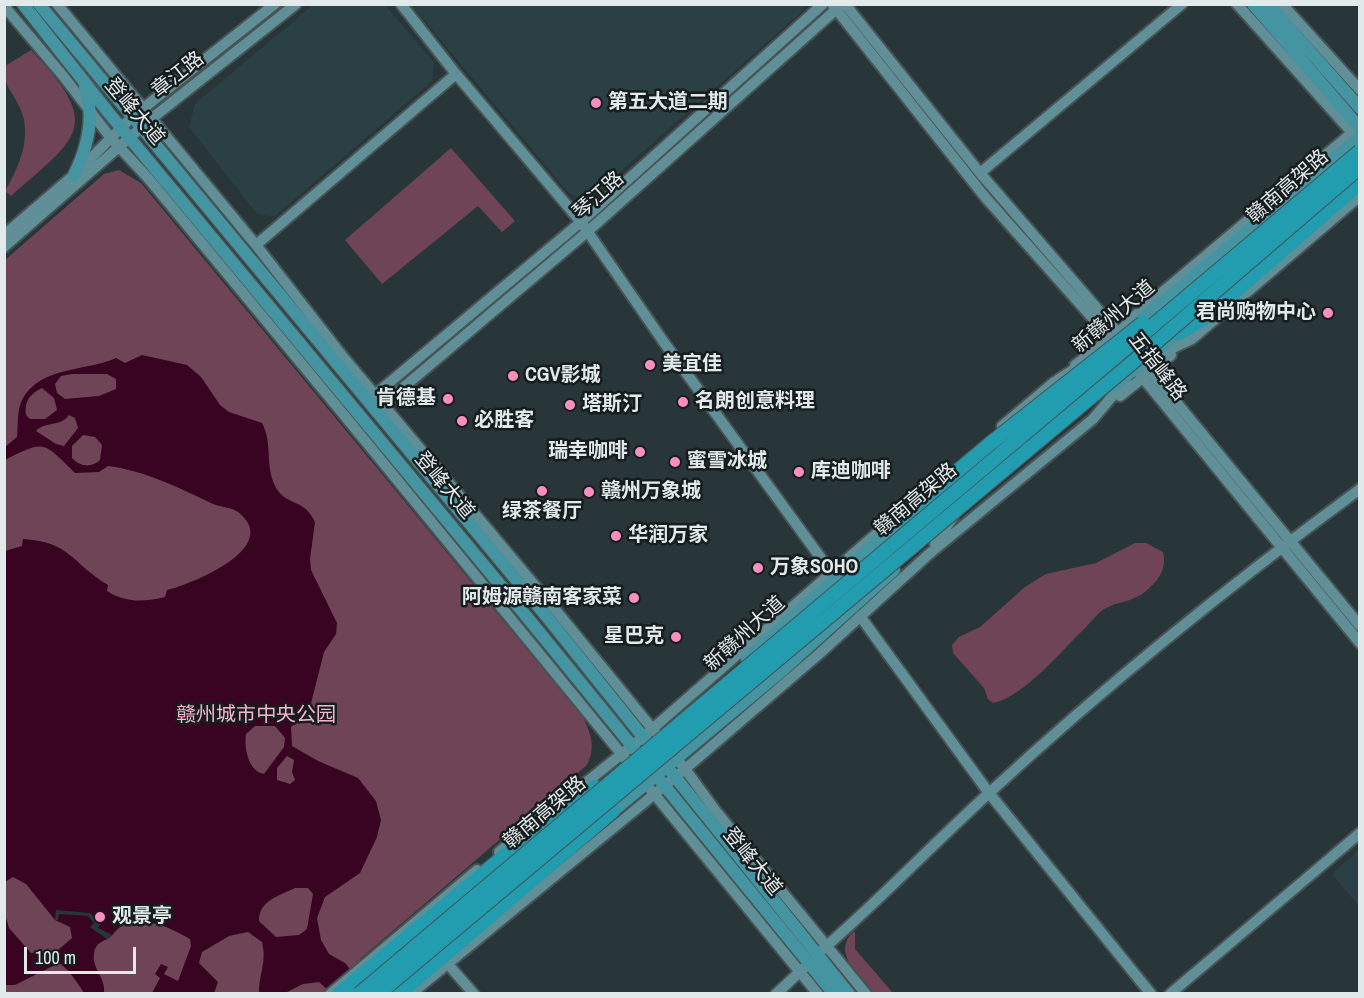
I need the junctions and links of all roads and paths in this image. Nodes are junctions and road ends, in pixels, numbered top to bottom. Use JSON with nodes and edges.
{"nodes":[{"id":1,"x":23,"y":4,"type":"edge"},
{"id":2,"x":39,"y":4,"type":"edge"},
{"id":3,"x":57,"y":4,"type":"edge"},
{"id":4,"x":275,"y":4,"type":"edge"},
{"id":5,"x":296,"y":4,"type":"edge"},
{"id":6,"x":401,"y":4,"type":"edge"},
{"id":7,"x":823,"y":4,"type":"edge"},
{"id":8,"x":1182,"y":4,"type":"edge"},
{"id":9,"x":1237,"y":4,"type":"edge"},
{"id":10,"x":1253,"y":4,"type":"edge"},
{"id":11,"x":1268,"y":4,"type":"edge"},
{"id":12,"x":1282,"y":4,"type":"edge"},
{"id":13,"x":4,"y":6,"type":"edge"},
{"id":14,"x":839,"y":6,"type":"edge"},
{"id":15,"x":456,"y":74,"type":"junction"},
{"id":16,"x":82,"y":80,"type":"junction"},
{"id":17,"x":1359,"y":90,"type":"edge"},
{"id":18,"x":1359,"y":108,"type":"edge"},
{"id":19,"x":143,"y":109,"type":"junction"},
{"id":20,"x":90,"y":111,"type":"junction"},
{"id":21,"x":131,"y":118,"type":"junction"},
{"id":22,"x":151,"y":119,"type":"junction"},
{"id":23,"x":121,"y":127,"type":"junction"},
{"id":24,"x":140,"y":129,"type":"junction"},
{"id":25,"x":1358,"y":136,"type":"edge"},
{"id":26,"x":110,"y":137,"type":"junction"},
{"id":27,"x":130,"y":138,"type":"junction"},
{"id":28,"x":119,"y":147,"type":"junction"},
{"id":29,"x":1359,"y":167,"type":"edge"},
{"id":30,"x":980,"y":173,"type":"junction"},
{"id":31,"x":74,"y":175,"type":"junction"},
{"id":32,"x":1359,"y":175,"type":"edge"},
{"id":33,"x":1359,"y":183,"type":"edge"},
{"id":34,"x":1359,"y":196,"type":"edge"},
{"id":35,"x":581,"y":222,"type":"junction"},
{"id":36,"x":587,"y":232,"type":"junction"},
{"id":37,"x":4,"y":235,"type":"edge"},
{"id":38,"x":256,"y":245,"type":"junction"},
{"id":39,"x":4,"y":247,"type":"edge"},
{"id":40,"x":1185,"y":336,"type":"junction"},
{"id":41,"x":1117,"y":338,"type":"junction"},
{"id":42,"x":1143,"y":369,"type":"junction"},
{"id":43,"x":376,"y":402,"type":"junction"},
{"id":44,"x":1359,"y":489,"type":"edge"},
{"id":45,"x":953,"y":517,"type":"junction"},
{"id":46,"x":900,"y":519,"type":"junction"},
{"id":47,"x":1285,"y":545,"type":"junction"},
{"id":48,"x":929,"y":554,"type":"junction"},
{"id":49,"x":831,"y":572,"type":"junction"},
{"id":50,"x":860,"y":616,"type":"junction"},
{"id":51,"x":779,"y":620,"type":"junction"},
{"id":52,"x":1359,"y":626,"type":"edge"},
{"id":53,"x":1359,"y":643,"type":"edge"},
{"id":54,"x":753,"y":654,"type":"junction"},
{"id":55,"x":819,"y":654,"type":"junction"},
{"id":56,"x":777,"y":675,"type":"junction"},
{"id":57,"x":651,"y":736,"type":"junction"},
{"id":58,"x":630,"y":754,"type":"junction"},
{"id":59,"x":676,"y":758,"type":"junction"},
{"id":60,"x":666,"y":766,"type":"junction"},
{"id":61,"x":685,"y":769,"type":"junction"},
{"id":62,"x":675,"y":777,"type":"junction"},
{"id":63,"x":651,"y":779,"type":"junction"},
{"id":64,"x":595,"y":787,"type":"junction"},
{"id":65,"x":660,"y":789,"type":"junction"},
{"id":66,"x":989,"y":793,"type":"junction"},
{"id":67,"x":614,"y":811,"type":"junction"},
{"id":68,"x":1359,"y":833,"type":"edge"},
{"id":69,"x":828,"y":945,"type":"junction"},
{"id":70,"x":389,"y":950,"type":"junction"},
{"id":71,"x":447,"y":963,"type":"junction"},
{"id":72,"x":809,"y":963,"type":"junction"},
{"id":73,"x":330,"y":993,"type":"edge"},
{"id":74,"x":339,"y":993,"type":"edge"},
{"id":75,"x":347,"y":993,"type":"edge"},
{"id":76,"x":359,"y":993,"type":"edge"},
{"id":77,"x":378,"y":993,"type":"edge"},
{"id":78,"x":389,"y":993,"type":"edge"},
{"id":79,"x":399,"y":993,"type":"edge"},
{"id":80,"x":411,"y":993,"type":"edge"},
{"id":81,"x":474,"y":993,"type":"edge"},
{"id":82,"x":776,"y":993,"type":"edge"},
{"id":83,"x":818,"y":993,"type":"edge"},
{"id":84,"x":834,"y":993,"type":"edge"},
{"id":85,"x":849,"y":993,"type":"edge"},
{"id":86,"x":866,"y":993,"type":"edge"},
{"id":87,"x":1151,"y":993,"type":"edge"},
{"id":88,"x":1170,"y":993,"type":"edge"}],
"edges":[{"from":1,"to":16,"type":"main road","name":"登峰大道"},
{"from":2,"to":21,"type":"main road","name":"登峰大道"},
{"from":3,"to":19,"type":"street"},
{"from":4,"to":19,"type":"street","name":"章江路"},
{"from":5,"to":22,"type":"street","name":"章江路"},
{"from":6,"to":15,"type":"street"},
{"from":7,"to":35,"type":"street","name":"琴江路"},
{"from":8,"to":30,"type":"street"},
{"from":9,"to":25,"type":"street"},
{"from":10,"to":25,"type":"main road"},
{"from":11,"to":18,"type":"main road"},
{"from":12,"to":17,"type":"street"},
{"from":13,"to":20,"type":"street"},
{"from":14,"to":30,"type":"street","name":"五指峰路"},
{"from":14,"to":36,"type":"street","name":"琴江路"},
{"from":14,"to":41,"type":"street","name":"五指峰路"},
{"from":15,"to":35,"type":"street"},
{"from":15,"to":38,"type":"street"},
{"from":16,"to":20,"type":"main road"},
{"from":16,"to":23,"type":"main road","name":"登峰大道"},
{"from":19,"to":21,"type":"street","name":"章江路"},
{"from":19,"to":22,"type":"street"},
{"from":20,"to":26,"type":"street"},
{"from":20,"to":31,"type":"main road"},
{"from":21,"to":23,"type":"street","name":"章江路"},
{"from":21,"to":24,"type":"main road","name":"登峰大道"},
{"from":22,"to":24,"type":"street","name":"章江路"},
{"from":22,"to":38,"type":"street"},
{"from":23,"to":26,"type":"street","name":"章江路"},
{"from":23,"to":27,"type":"main road","name":"登峰大道"},
{"from":24,"to":27,"type":"street","name":"章江路"},
{"from":24,"to":43,"type":"main road","name":"登峰大道"},
{"from":25,"to":41,"type":"main road","name":"新赣州大道"},
{"from":25,"to":41,"type":"street"},
{"from":25,"to":46,"type":"highway","bridge":true},
{"from":25,"to":76,"type":"highway","name":"赣南高架路","bridge":true},
{"from":26,"to":28,"type":"street"},
{"from":26,"to":31,"type":"street","name":"章江路"},
{"from":27,"to":28,"type":"street","name":"章江路"},
{"from":27,"to":58,"type":"main road","name":"登峰大道"},
{"from":28,"to":39,"type":"street","name":"章江路"},
{"from":28,"to":58,"type":"street"},
{"from":29,"to":77,"type":"highway","name":"赣南高架路","bridge":true},
{"from":30,"to":41,"type":"street","name":"五指峰路"},
{"from":31,"to":37,"type":"street","name":"章江路"},
{"from":32,"to":40,"type":"main road"},
{"from":33,"to":40,"type":"highway"},
{"from":34,"to":40,"type":"street"},
{"from":35,"to":36,"type":"street"},
{"from":35,"to":43,"type":"street","name":"琴江路"},
{"from":36,"to":43,"type":"street","name":"琴江路"},
{"from":36,"to":49,"type":"street"},
{"from":38,"to":43,"type":"street"},
{"from":40,"to":42,"type":"main road"},
{"from":41,"to":42,"type":"street","name":"五指峰路"},
{"from":41,"to":46,"type":"main road","name":"新赣州大道"},
{"from":41,"to":49,"type":"street"},
{"from":42,"to":45,"type":"main road"},
{"from":42,"to":47,"type":"street","name":"五指峰路"},
{"from":42,"to":48,"type":"street"},
{"from":43,"to":57,"type":"main road","name":"登峰大道"},
{"from":44,"to":47,"type":"street"},
{"from":45,"to":48,"type":"street"},
{"from":45,"to":56,"type":"main road"},
{"from":46,"to":54,"type":"main road","name":"新赣州大道"},
{"from":47,"to":52,"type":"street","name":"五指峰路"},
{"from":47,"to":53,"type":"street","name":"五指峰路"},
{"from":47,"to":66,"type":"street"},
{"from":48,"to":50,"type":"street"},
{"from":49,"to":51,"type":"street"},
{"from":50,"to":55,"type":"street"},
{"from":50,"to":66,"type":"street"},
{"from":51,"to":54,"type":"street"},
{"from":51,"to":57,"type":"street"},
{"from":54,"to":57,"type":"main road","name":"新赣州大道"},
{"from":55,"to":56,"type":"street"},
{"from":55,"to":61,"type":"street"},
{"from":56,"to":59,"type":"main road"},
{"from":57,"to":58,"type":"main road","name":"新赣州大道"},
{"from":57,"to":59,"type":"street"},
{"from":57,"to":60,"type":"main road","name":"登峰大道"},
{"from":58,"to":63,"type":"main road","name":"登峰大道"},
{"from":58,"to":64,"type":"main road","name":"新赣州大道"},
{"from":58,"to":70,"type":"street"},
{"from":59,"to":60,"type":"main road"},
{"from":59,"to":61,"type":"street"},
{"from":60,"to":62,"type":"main road","name":"登峰大道"},
{"from":60,"to":63,"type":"main road"},
{"from":61,"to":62,"type":"street"},
{"from":61,"to":69,"type":"street"},
{"from":62,"to":65,"type":"street"},
{"from":62,"to":72,"type":"main road","name":"登峰大道"},
{"from":63,"to":65,"type":"main road","name":"登峰大道"},
{"from":63,"to":67,"type":"main road"},
{"from":64,"to":70,"type":"main road","name":"新赣州大道"},
{"from":64,"to":74,"type":"highway"},
{"from":65,"to":71,"type":"street"},
{"from":65,"to":72,"type":"main road","name":"登峰大道"},
{"from":66,"to":69,"type":"street"},
{"from":66,"to":87,"type":"street"},
{"from":67,"to":78,"type":"main road"},
{"from":67,"to":79,"type":"highway"},
{"from":68,"to":88,"type":"street"},
{"from":69,"to":72,"type":"street"},
{"from":69,"to":86,"type":"street"},
{"from":70,"to":73,"type":"street"},
{"from":70,"to":75,"type":"main road","name":"新赣州大道"},
{"from":71,"to":80,"type":"street"},
{"from":71,"to":81,"type":"street"},
{"from":72,"to":82,"type":"street"},
{"from":72,"to":83,"type":"street"},
{"from":72,"to":84,"type":"main road","name":"登峰大道"},
{"from":72,"to":85,"type":"main road","name":"登峰大道"}]}
